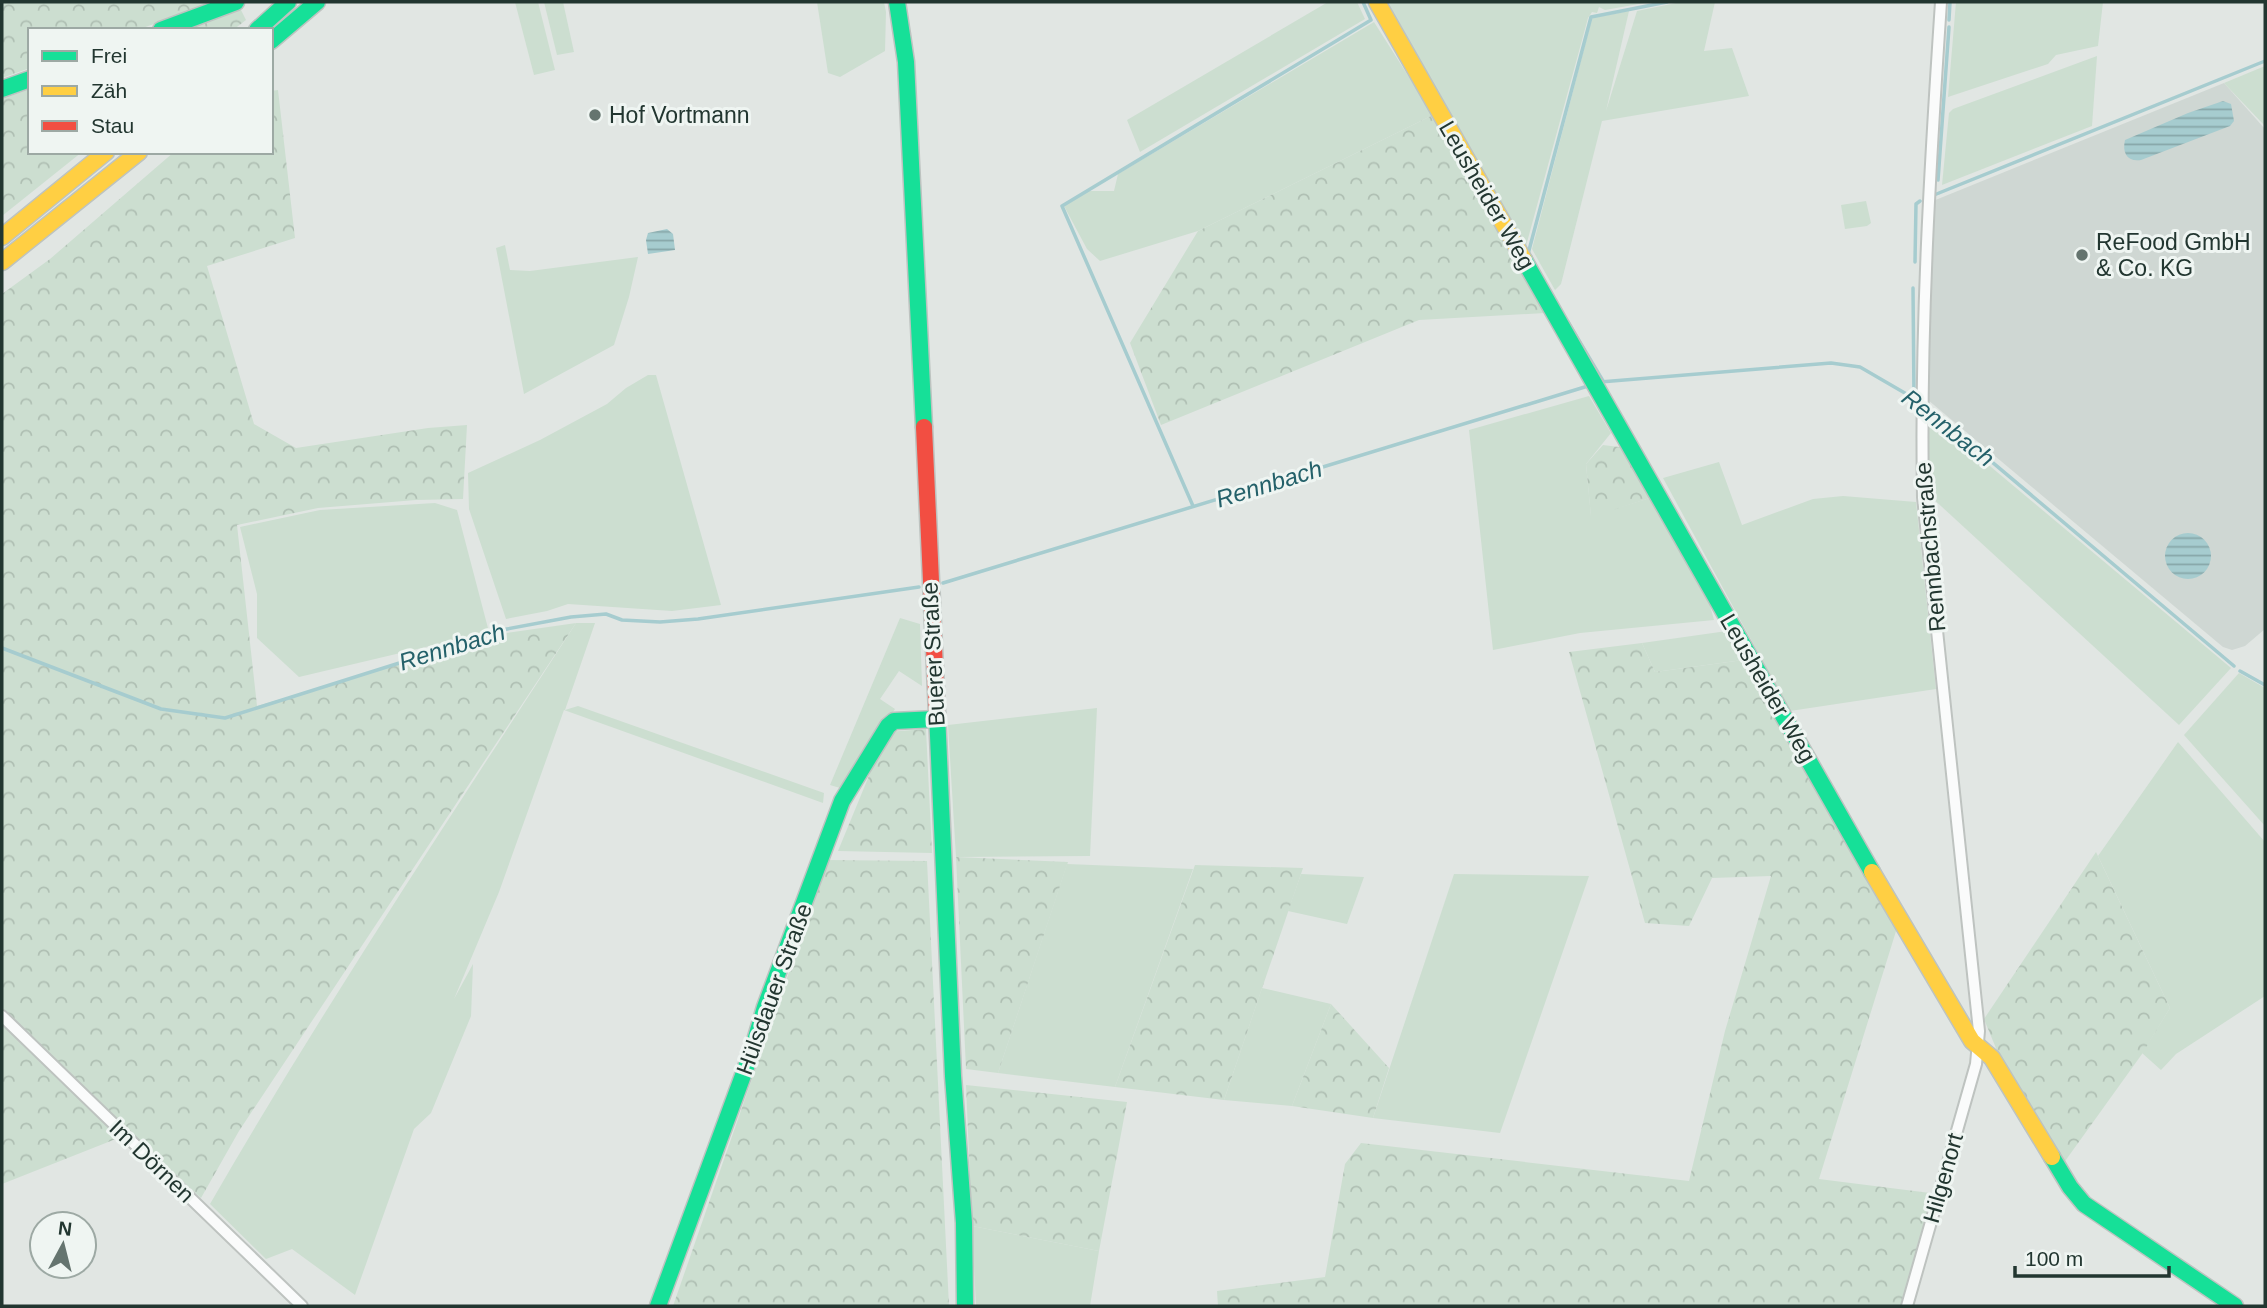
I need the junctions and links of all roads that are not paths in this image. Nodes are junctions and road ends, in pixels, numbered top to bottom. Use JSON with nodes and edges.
{"nodes":[{"id":1,"x":236,"y":2,"type":"edge"},
{"id":2,"x":288,"y":2,"type":"edge"},
{"id":3,"x":317,"y":2,"type":"edge"},
{"id":4,"x":897,"y":2,"type":"edge"},
{"id":5,"x":1377,"y":2,"type":"edge"},
{"id":6,"x":1941,"y":2,"type":"edge"},
{"id":7,"x":166,"y":28,"type":"edge"},
{"id":8,"x":259,"y":28,"type":"edge"},
{"id":9,"x":273,"y":39,"type":"edge"},
{"id":10,"x":28,"y":80,"type":"edge"},
{"id":11,"x":2,"y":89,"type":"edge"},
{"id":12,"x":104,"y":154,"type":"edge"},
{"id":13,"x":137,"y":154,"type":"edge"},
{"id":14,"x":2,"y":237,"type":"edge"},
{"id":15,"x":2,"y":262,"type":"edge"},
{"id":16,"x":936,"y":719,"type":"junction"},
{"id":17,"x":2,"y":1016,"type":"edge"},
{"id":18,"x":1979,"y":1049,"type":"junction"},
{"id":19,"x":302,"y":1306,"type":"edge"},
{"id":20,"x":658,"y":1306,"type":"edge"},
{"id":21,"x":965,"y":1306,"type":"edge"},
{"id":22,"x":1907,"y":1306,"type":"edge"},
{"id":23,"x":2235,"y":1306,"type":"edge"}],
"edges":[{"from":1,"to":7,"type":"main road"},
{"from":2,"to":8,"type":"main road"},
{"from":3,"to":9,"type":"main road"},
{"from":4,"to":16,"type":"main road","name":"Buerer Straße"},
{"from":5,"to":18,"type":"main road","name":"Leusheider Weg"},
{"from":6,"to":18,"type":"street","name":"Rennbachstraße"},
{"from":10,"to":11,"type":"main road"},
{"from":12,"to":14,"type":"main road"},
{"from":13,"to":15,"type":"main road"},
{"from":16,"to":20,"type":"main road","name":"Hülsdauer Straße"},
{"from":16,"to":21,"type":"main road","name":"Buerer Straße"},
{"from":17,"to":19,"type":"street","name":"Im Dörnen"},
{"from":18,"to":22,"type":"street","name":"Hilgenort"},
{"from":18,"to":23,"type":"main road","name":"Leusheider Weg"}]}
